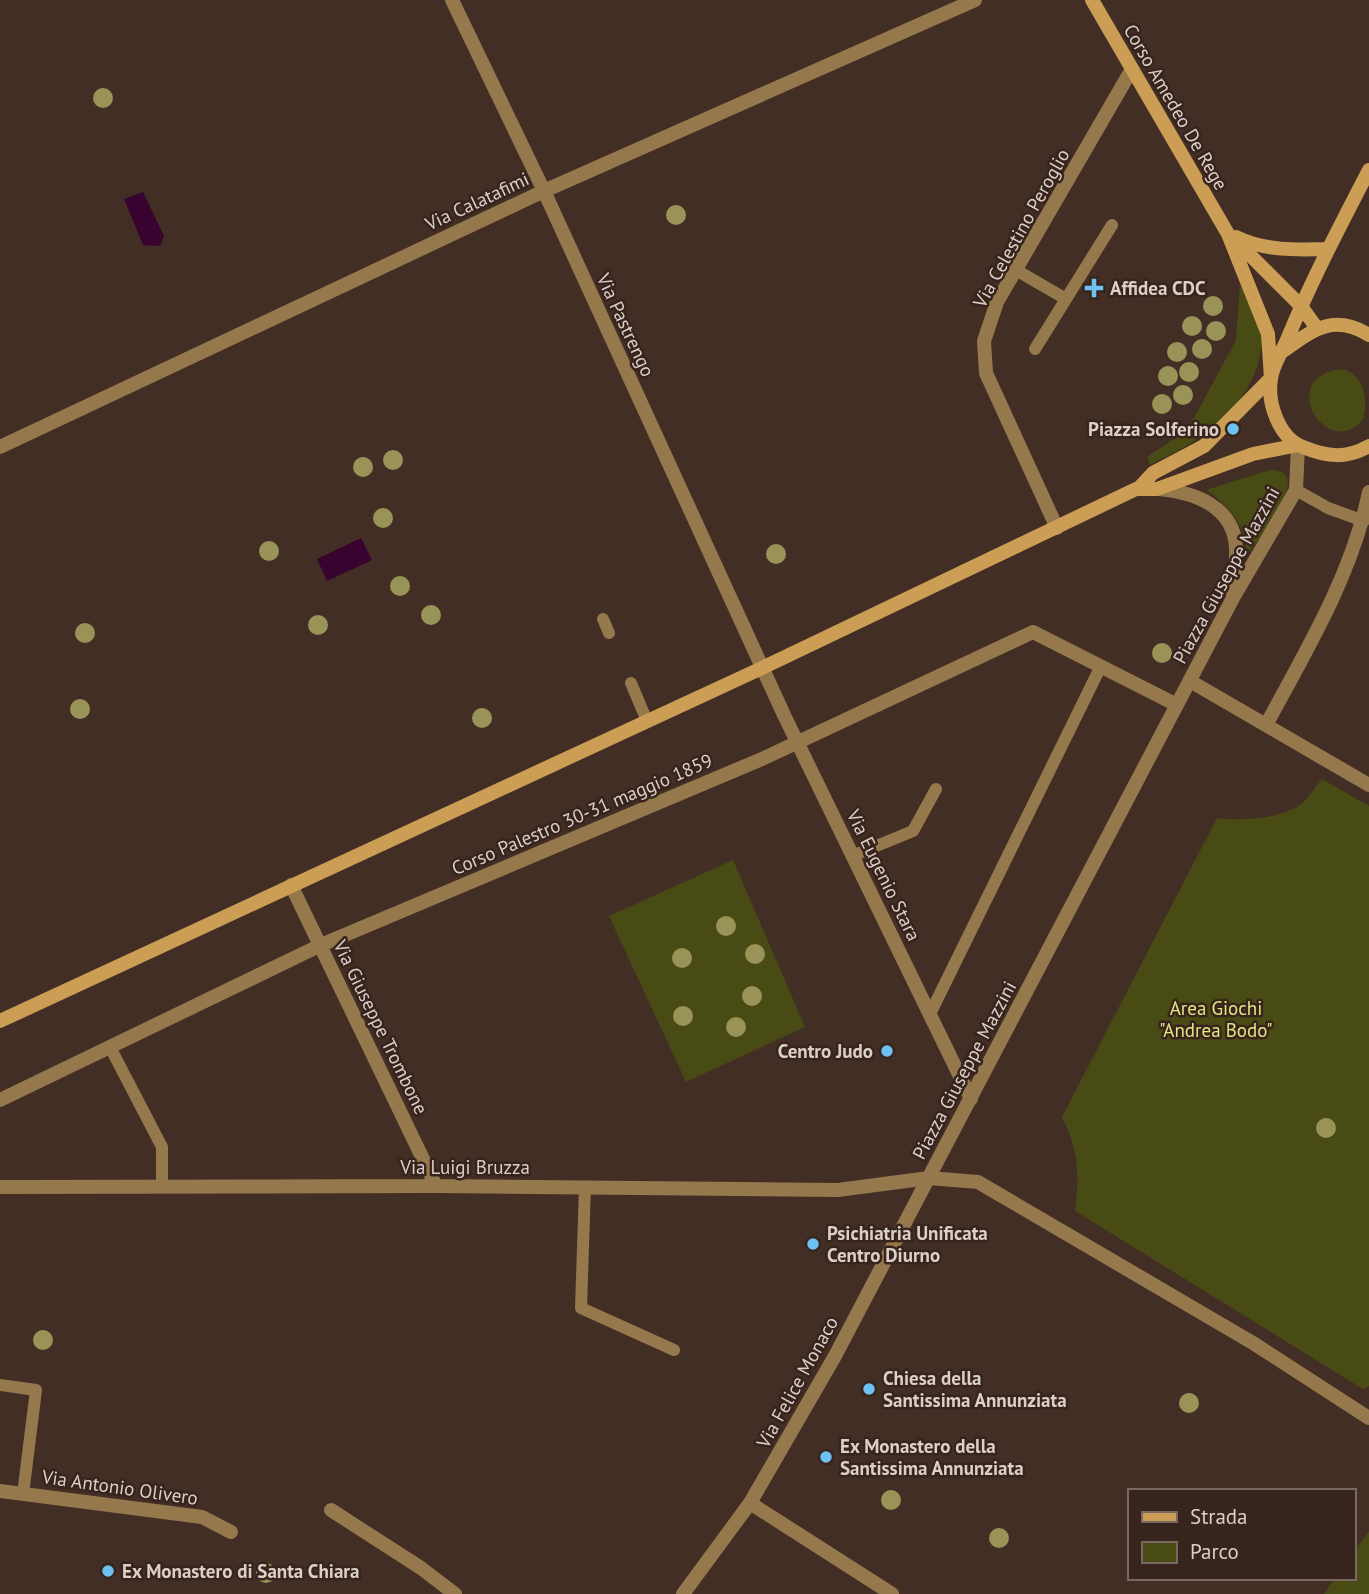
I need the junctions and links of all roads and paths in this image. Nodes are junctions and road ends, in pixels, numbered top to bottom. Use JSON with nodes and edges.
{"nodes":[{"id":1,"x":452,"y":0,"type":"edge"},
{"id":2,"x":975,"y":0,"type":"edge"},
{"id":3,"x":1092,"y":0,"type":"edge"},
{"id":4,"x":1132,"y":69,"type":"junction"},
{"id":5,"x":1369,"y":170,"type":"edge"},
{"id":6,"x":544,"y":191,"type":"junction"},
{"id":7,"x":1112,"y":225,"type":"dead end"},
{"id":8,"x":1228,"y":234,"type":"junction"},
{"id":9,"x":1328,"y":250,"type":"junction"},
{"id":10,"x":1016,"y":270,"type":"junction"},
{"id":11,"x":1066,"y":299,"type":"junction"},
{"id":12,"x":1301,"y":306,"type":"junction"},
{"id":13,"x":1316,"y":327,"type":"junction"},
{"id":14,"x":1369,"y":335,"type":"edge"},
{"id":15,"x":1035,"y":349,"type":"dead end"},
{"id":16,"x":1283,"y":351,"type":"junction"},
{"id":17,"x":1271,"y":378,"type":"junction"},
{"id":18,"x":1298,"y":445,"type":"junction"},
{"id":19,"x":1369,"y":446,"type":"edge"},
{"id":20,"x":0,"y":447,"type":"edge"},
{"id":21,"x":1139,"y":488,"type":"junction"},
{"id":22,"x":1157,"y":489,"type":"junction"},
{"id":23,"x":1296,"y":489,"type":"junction"},
{"id":24,"x":1369,"y":492,"type":"edge"},
{"id":25,"x":1366,"y":512,"type":"edge"},
{"id":26,"x":1057,"y":528,"type":"junction"},
{"id":27,"x":1233,"y":598,"type":"junction"},
{"id":28,"x":603,"y":619,"type":"dead end"},
{"id":29,"x":609,"y":633,"type":"dead end"},
{"id":30,"x":1101,"y":666,"type":"junction"},
{"id":31,"x":762,"y":668,"type":"junction"},
{"id":32,"x":1190,"y":681,"type":"junction"},
{"id":33,"x":631,"y":683,"type":"dead end"},
{"id":34,"x":1177,"y":705,"type":"junction"},
{"id":35,"x":647,"y":722,"type":"junction"},
{"id":36,"x":1266,"y":725,"type":"junction"},
{"id":37,"x":798,"y":742,"type":"junction"},
{"id":38,"x":1369,"y":785,"type":"edge"},
{"id":39,"x":936,"y":789,"type":"dead end"},
{"id":40,"x":852,"y":856,"type":"junction"},
{"id":41,"x":291,"y":885,"type":"junction"},
{"id":42,"x":321,"y":945,"type":"junction"},
{"id":43,"x":930,"y":1014,"type":"junction"},
{"id":44,"x":0,"y":1021,"type":"edge"},
{"id":45,"x":110,"y":1047,"type":"junction"},
{"id":46,"x":971,"y":1099,"type":"junction"},
{"id":47,"x":0,"y":1100,"type":"edge"},
{"id":48,"x":929,"y":1178,"type":"junction"},
{"id":49,"x":436,"y":1185,"type":"junction"},
{"id":50,"x":162,"y":1186,"type":"junction"},
{"id":51,"x":0,"y":1187,"type":"edge"},
{"id":52,"x":585,"y":1187,"type":"junction"},
{"id":53,"x":674,"y":1350,"type":"dead end"},
{"id":54,"x":0,"y":1385,"type":"edge"},
{"id":55,"x":1369,"y":1418,"type":"edge"},
{"id":56,"x":0,"y":1491,"type":"edge"},
{"id":57,"x":23,"y":1494,"type":"junction"},
{"id":58,"x":750,"y":1503,"type":"junction"},
{"id":59,"x":331,"y":1510,"type":"dead end"},
{"id":60,"x":231,"y":1532,"type":"dead end"},
{"id":61,"x":455,"y":1594,"type":"edge"},
{"id":62,"x":683,"y":1594,"type":"edge"},
{"id":63,"x":892,"y":1594,"type":"edge"}],
"edges":[{"from":1,"to":6,"type":"street","name":"Via Pastrengo"},
{"from":2,"to":6,"type":"street","name":"Via Calatafimi"},
{"from":3,"to":4,"type":"main road","name":"Corso Amedeo De Rege"},
{"from":4,"to":8,"type":"main road","name":"Corso Amedeo De Rege"},
{"from":4,"to":10,"type":"street","name":"Via Celestino Peroglio"},
{"from":5,"to":9,"type":"main road"},
{"from":6,"to":20,"type":"street","name":"Via Calatafimi"},
{"from":6,"to":31,"type":"street","name":"Via Pastrengo"},
{"from":7,"to":11,"type":"lane"},
{"from":8,"to":9,"type":"main road"},
{"from":8,"to":12,"type":"main road","name":"Corso Amedeo De Rege"},
{"from":8,"to":17,"type":"main road","name":"Corso Amedeo De Rege"},
{"from":9,"to":12,"type":"main road"},
{"from":10,"to":11,"type":"lane"},
{"from":10,"to":26,"type":"street","name":"Via Celestino Peroglio"},
{"from":11,"to":15,"type":"lane"},
{"from":12,"to":13,"type":"main road","name":"Corso Amedeo De Rege"},
{"from":12,"to":16,"type":"main road"},
{"from":13,"to":14,"type":"main road"},
{"from":13,"to":16,"type":"main road"},
{"from":16,"to":17,"type":"main road"},
{"from":17,"to":18,"type":"main road"},
{"from":17,"to":21,"type":"main road"},
{"from":18,"to":19,"type":"main road"},
{"from":18,"to":22,"type":"main road"},
{"from":18,"to":23,"type":"street","name":"Piazza Giuseppe Mazzini"},
{"from":21,"to":22,"type":"main road"},
{"from":21,"to":26,"type":"main road"},
{"from":22,"to":27,"type":"street"},
{"from":23,"to":25,"type":"lane"},
{"from":23,"to":27,"type":"street","name":"Piazza Giuseppe Mazzini"},
{"from":24,"to":25,"type":"street"},
{"from":25,"to":36,"type":"street"},
{"from":26,"to":31,"type":"main road"},
{"from":27,"to":32,"type":"street","name":"Piazza Giuseppe Mazzini"},
{"from":28,"to":29,"type":"lane"},
{"from":30,"to":34,"type":"street","name":"Corso Palestro 30-31 maggio 1859"},
{"from":30,"to":37,"type":"street","name":"Corso Palestro 30-31 maggio 1859"},
{"from":30,"to":43,"type":"lane"},
{"from":31,"to":35,"type":"main road"},
{"from":31,"to":37,"type":"street","name":"Via Eugenio Stara"},
{"from":32,"to":34,"type":"street","name":"Piazza Giuseppe Mazzini"},
{"from":32,"to":36,"type":"street","name":"Piazza Giuseppe Mazzini"},
{"from":33,"to":35,"type":"lane"},
{"from":34,"to":46,"type":"street","name":"Piazza Giuseppe Mazzini"},
{"from":35,"to":41,"type":"main road"},
{"from":36,"to":38,"type":"street","name":"Piazza Giuseppe Mazzini"},
{"from":37,"to":40,"type":"street","name":"Via Eugenio Stara"},
{"from":37,"to":42,"type":"street","name":"Corso Palestro 30-31 maggio 1859"},
{"from":39,"to":40,"type":"lane"},
{"from":40,"to":43,"type":"street","name":"Via Eugenio Stara"},
{"from":41,"to":42,"type":"street","name":"Via Giuseppe Trombone"},
{"from":41,"to":44,"type":"main road"},
{"from":42,"to":45,"type":"street","name":"Corso Palestro 30-31 maggio 1859"},
{"from":42,"to":49,"type":"street","name":"Via Giuseppe Trombone"},
{"from":43,"to":46,"type":"street","name":"Via Eugenio Stara"},
{"from":45,"to":47,"type":"street","name":"Corso Palestro 30-31 maggio 1859"},
{"from":45,"to":50,"type":"lane"},
{"from":46,"to":48,"type":"street","name":"Piazza Giuseppe Mazzini"},
{"from":48,"to":52,"type":"street","name":"Via Luigi Bruzza"},
{"from":48,"to":55,"type":"street","name":"Piazza Giuseppe Mazzini"},
{"from":48,"to":58,"type":"street","name":"Via Felice Monaco"},
{"from":49,"to":50,"type":"street","name":"Via Luigi Bruzza"},
{"from":49,"to":52,"type":"street","name":"Via Luigi Bruzza"},
{"from":50,"to":51,"type":"street","name":"Via Luigi Bruzza"},
{"from":52,"to":53,"type":"lane"},
{"from":54,"to":57,"type":"lane"},
{"from":56,"to":57,"type":"street","name":"Via Antonio Olivero"},
{"from":57,"to":60,"type":"street","name":"Via Antonio Olivero"},
{"from":58,"to":62,"type":"street","name":"Via Felice Monaco"},
{"from":58,"to":63,"type":"street"},
{"from":59,"to":61,"type":"street"}]}
